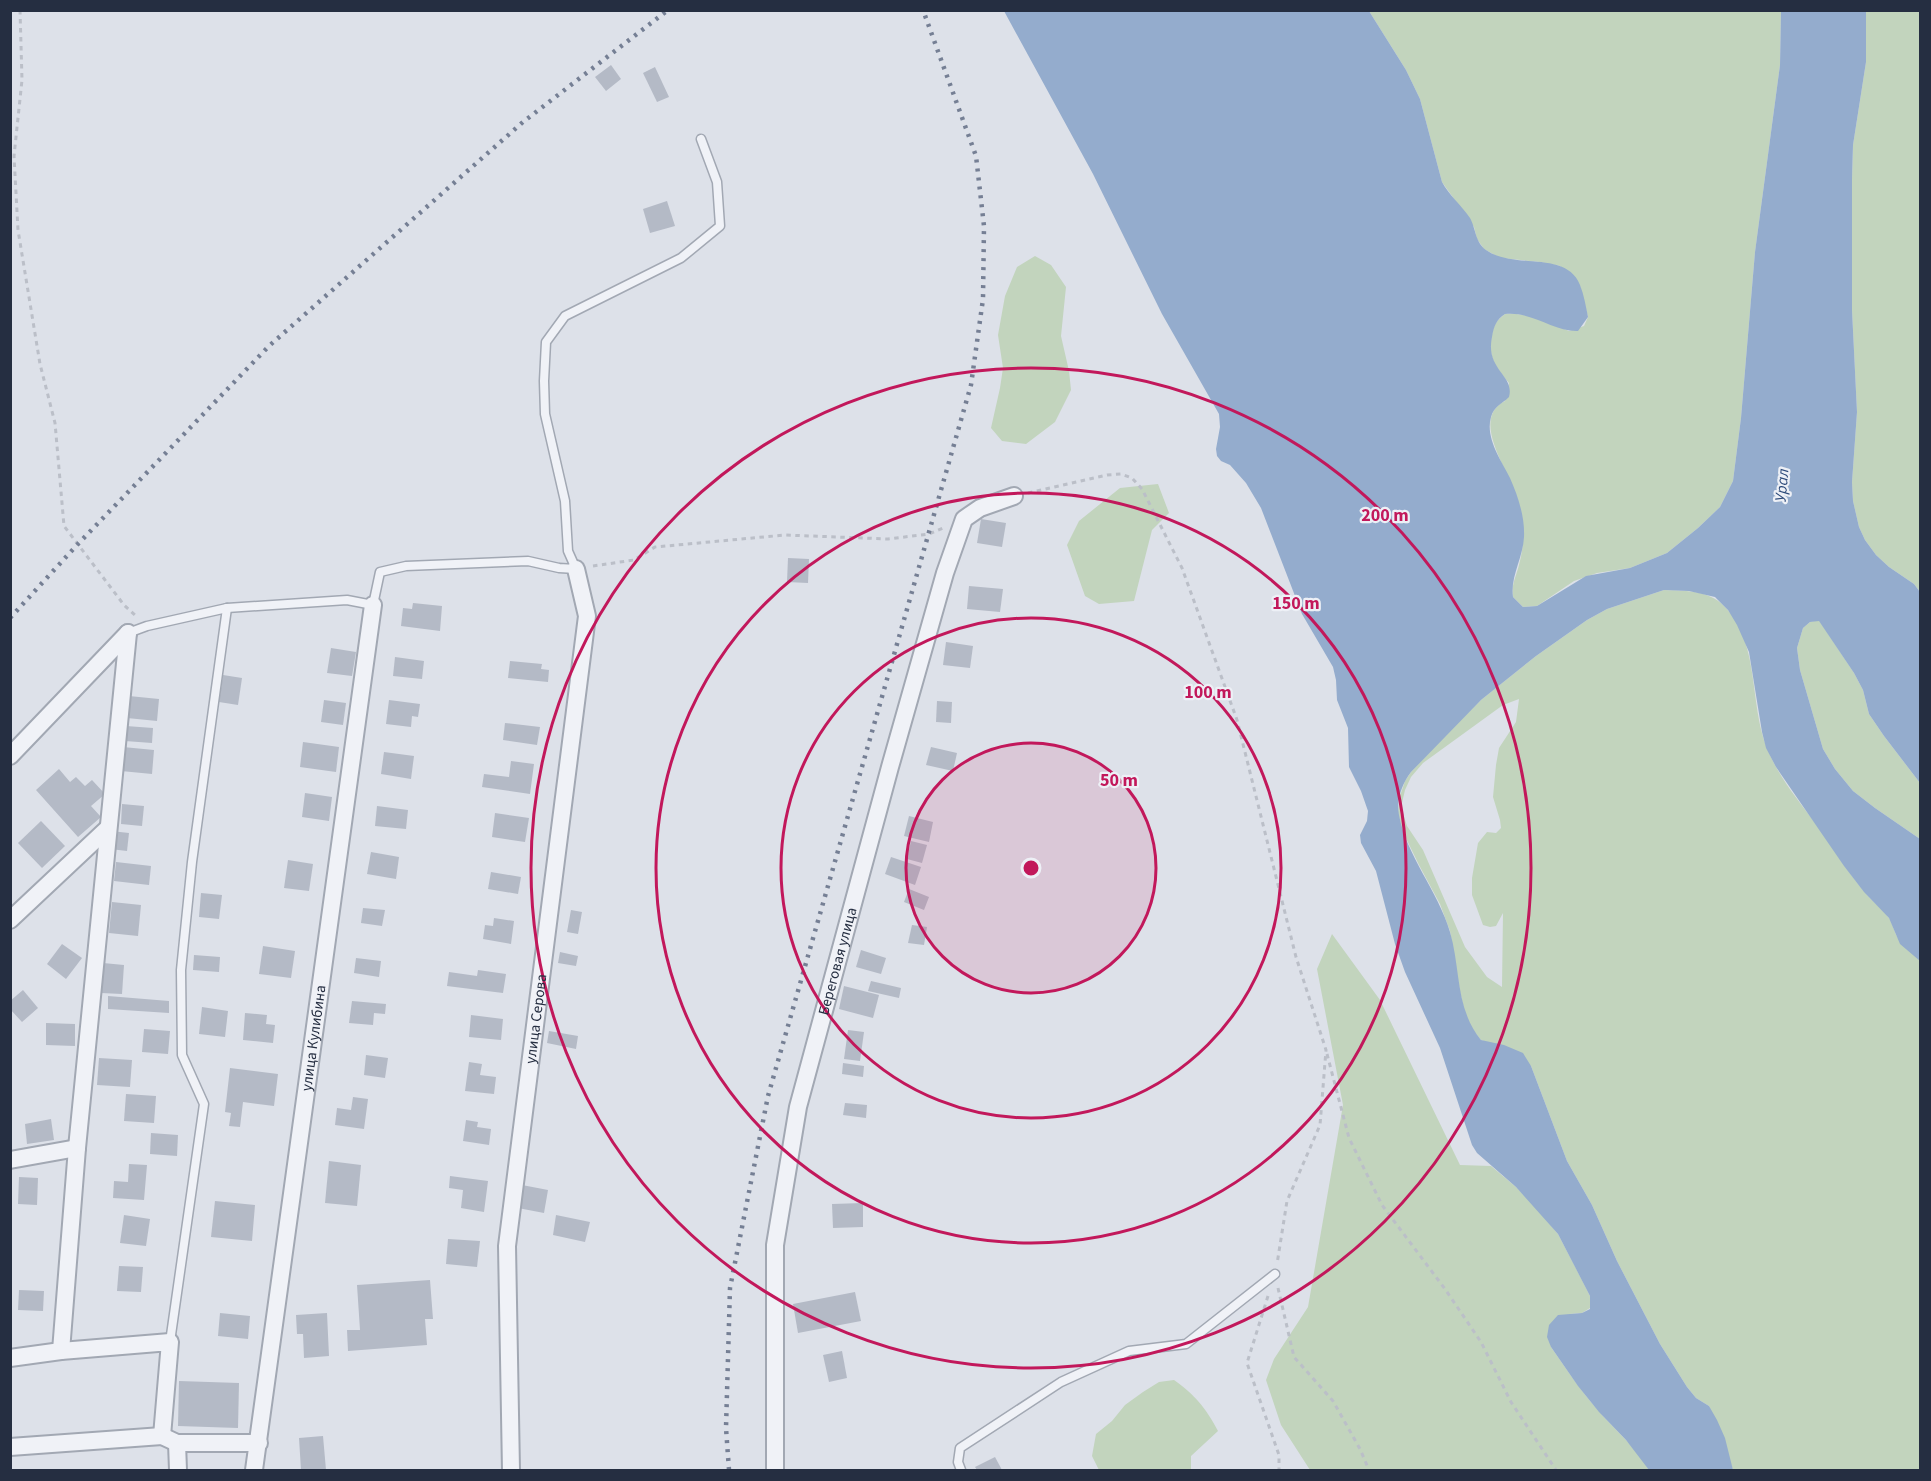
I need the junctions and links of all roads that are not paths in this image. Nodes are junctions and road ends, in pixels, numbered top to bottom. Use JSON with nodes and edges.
{"nodes":[{"id":1,"x":701,"y":139,"type":"dead end"},
{"id":2,"x":1014,"y":496,"type":"road end"},
{"id":3,"x":576,"y":568,"type":"junction"},
{"id":4,"x":373,"y":605,"type":"junction"},
{"id":5,"x":227,"y":608,"type":"junction"},
{"id":6,"x":128,"y":633,"type":"junction"},
{"id":7,"x":10,"y":756,"type":"edge"},
{"id":8,"x":108,"y":828,"type":"junction"},
{"id":9,"x":10,"y":920,"type":"edge"},
{"id":10,"x":77,"y":1149,"type":"junction"},
{"id":11,"x":10,"y":1160,"type":"edge"},
{"id":12,"x":1275,"y":1275,"type":"road end"},
{"id":13,"x":170,"y":1342,"type":"junction"},
{"id":14,"x":61,"y":1351,"type":"junction"},
{"id":15,"x":10,"y":1358,"type":"edge"},
{"id":16,"x":169,"y":1439,"type":"junction"},
{"id":17,"x":259,"y":1443,"type":"junction"},
{"id":18,"x":10,"y":1447,"type":"edge"},
{"id":19,"x":178,"y":1470,"type":"edge"},
{"id":20,"x":254,"y":1470,"type":"edge"},
{"id":21,"x":511,"y":1470,"type":"edge"},
{"id":22,"x":775,"y":1470,"type":"edge"},
{"id":23,"x":961,"y":1470,"type":"edge"}],
"edges":[{"from":1,"to":3,"type":"lane"},
{"from":2,"to":22,"type":"street","name":"Береговая улица"},
{"from":3,"to":4,"type":"lane"},
{"from":3,"to":21,"type":"street","name":"улица Серова"},
{"from":4,"to":5,"type":"lane"},
{"from":4,"to":17,"type":"street","name":"улица Кулибина"},
{"from":5,"to":6,"type":"lane"},
{"from":5,"to":13,"type":"lane"},
{"from":6,"to":7,"type":"street"},
{"from":6,"to":8,"type":"street"},
{"from":8,"to":9,"type":"street"},
{"from":8,"to":10,"type":"street"},
{"from":10,"to":11,"type":"street"},
{"from":10,"to":14,"type":"street"},
{"from":12,"to":23,"type":"lane"},
{"from":13,"to":14,"type":"street"},
{"from":13,"to":16,"type":"street"},
{"from":14,"to":15,"type":"street"},
{"from":16,"to":17,"type":"street"},
{"from":16,"to":18,"type":"street"},
{"from":16,"to":19,"type":"street"},
{"from":17,"to":20,"type":"street","name":"улица Кулибина"}]}
